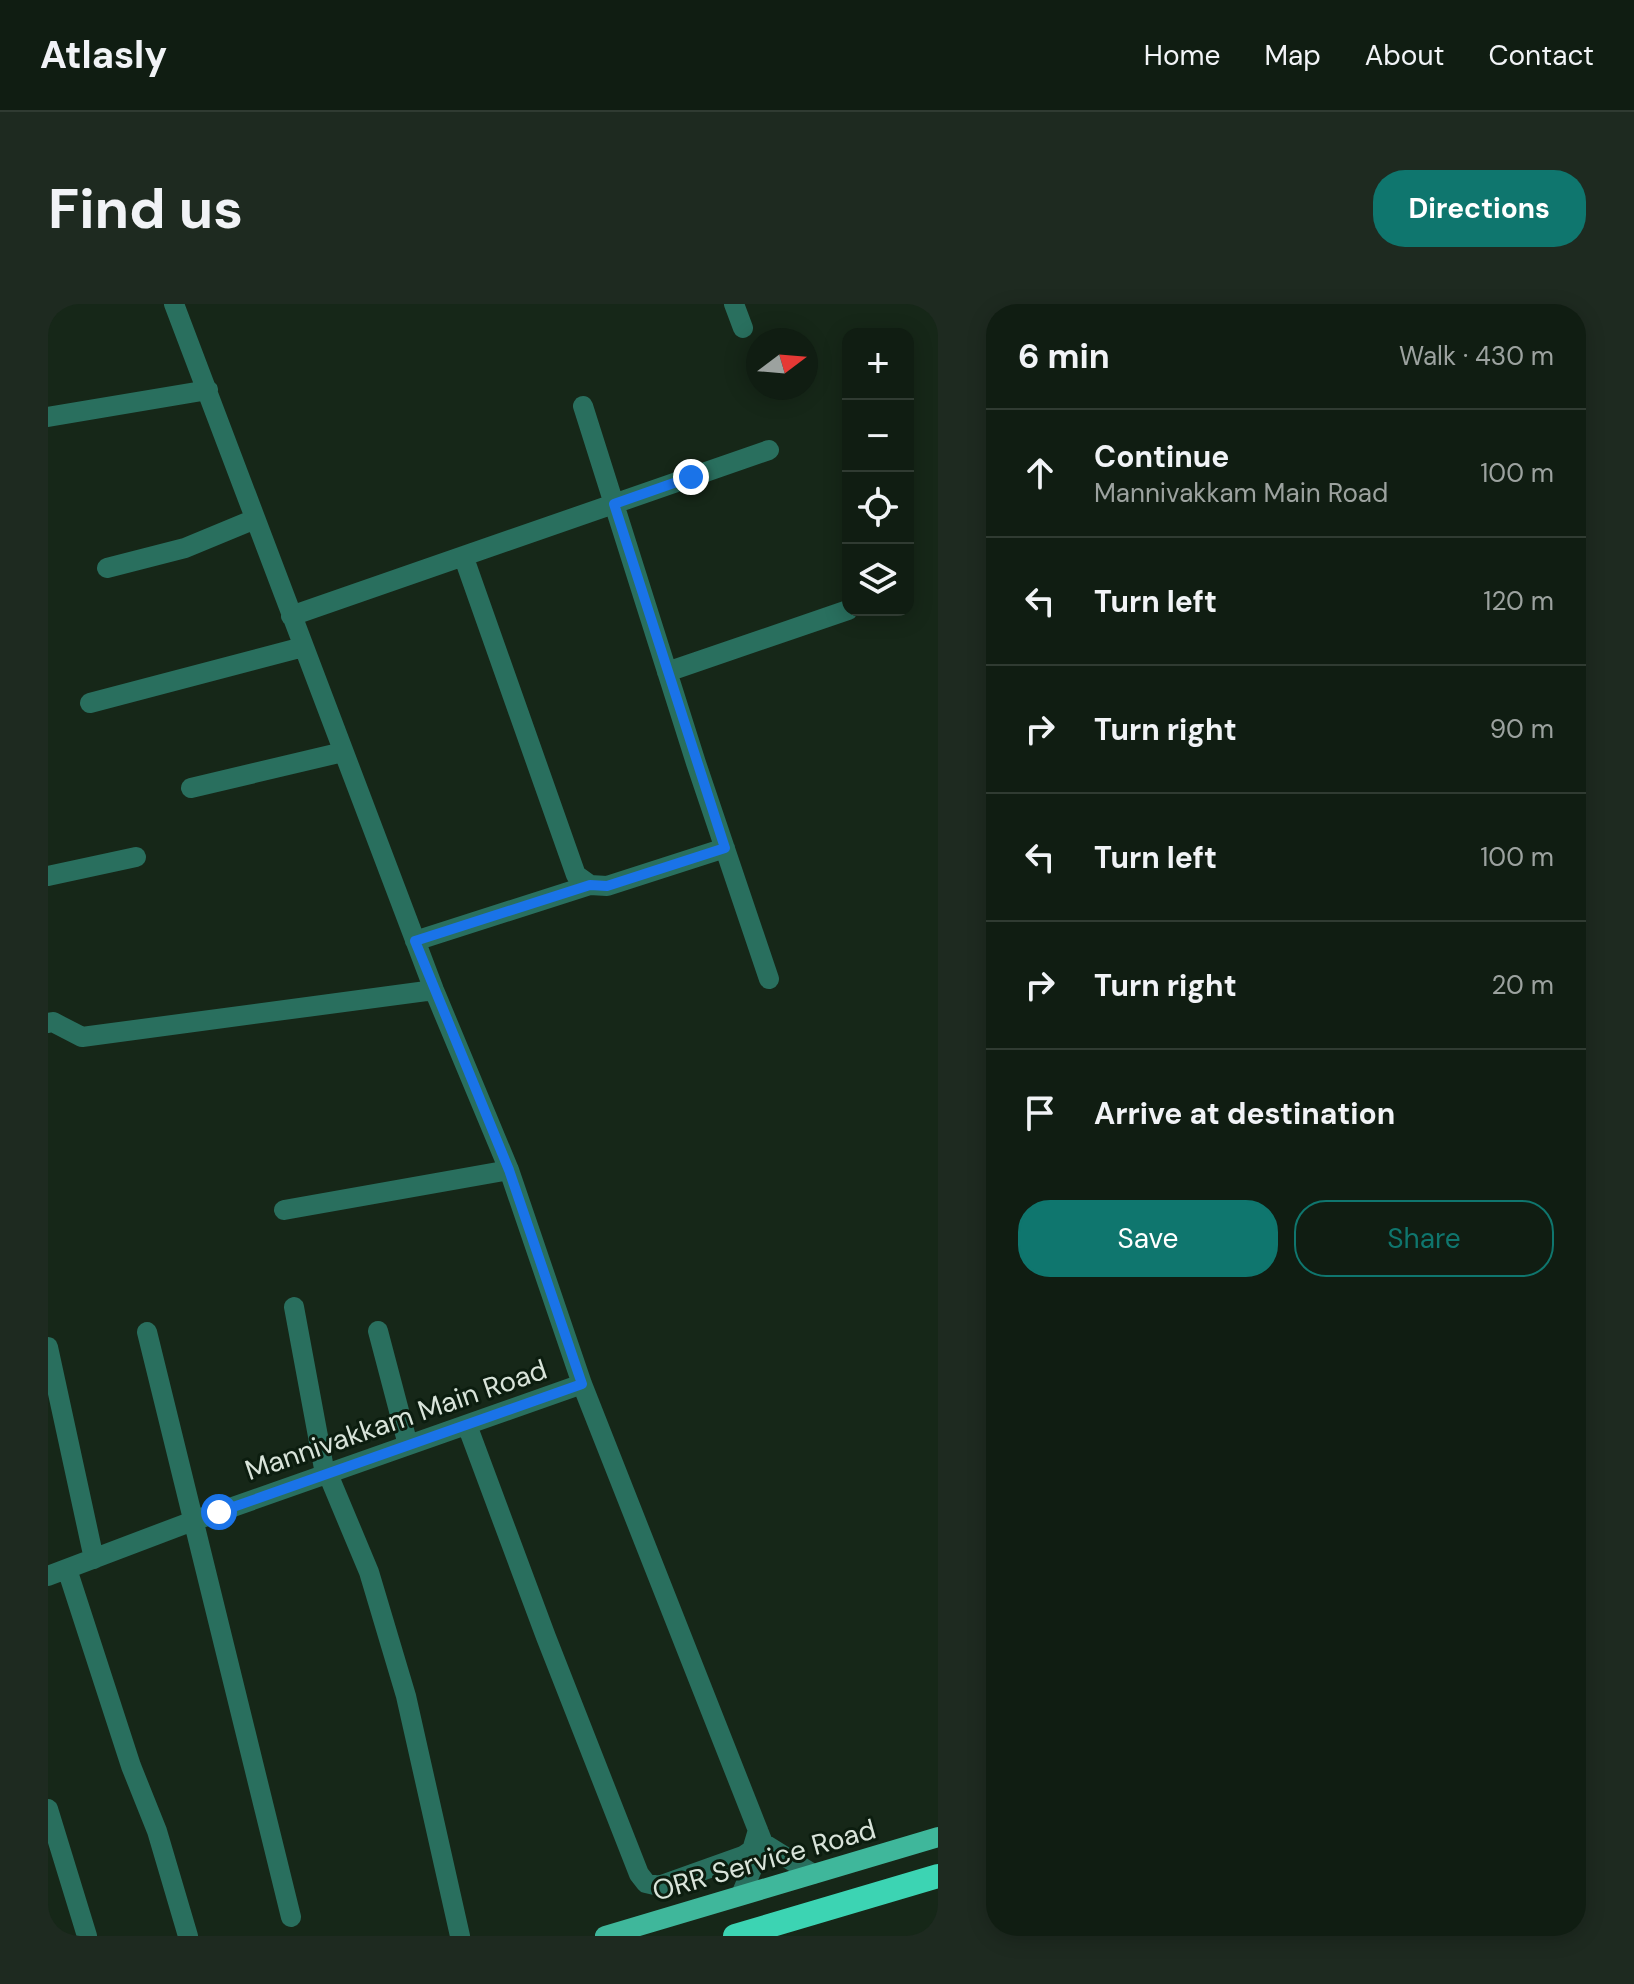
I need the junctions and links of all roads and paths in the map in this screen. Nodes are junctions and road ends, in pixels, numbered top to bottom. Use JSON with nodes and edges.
{"nodes":[{"id":1,"x":174,"y":304,"type":"edge"},
{"id":2,"x":734,"y":304,"type":"edge"},
{"id":3,"x":743,"y":328,"type":"dead end"},
{"id":4,"x":208,"y":390,"type":"junction"},
{"id":5,"x":583,"y":406,"type":"dead end"},
{"id":6,"x":48,"y":417,"type":"edge"},
{"id":7,"x":769,"y":450,"type":"dead end"},
{"id":8,"x":614,"y":504,"type":"junction"},
{"id":9,"x":255,"y":519,"type":"junction"},
{"id":10,"x":464,"y":558,"type":"junction"},
{"id":11,"x":107,"y":568,"type":"dead end"},
{"id":12,"x":842,"y":612,"type":"edge"},
{"id":13,"x":291,"y":616,"type":"junction"},
{"id":14,"x":303,"y":647,"type":"junction"},
{"id":15,"x":667,"y":672,"type":"junction"},
{"id":16,"x":90,"y":703,"type":"dead end"},
{"id":17,"x":343,"y":752,"type":"junction"},
{"id":18,"x":191,"y":788,"type":"dead end"},
{"id":19,"x":725,"y":848,"type":"junction"},
{"id":20,"x":136,"y":857,"type":"dead end"},
{"id":21,"x":48,"y":876,"type":"edge"},
{"id":22,"x":590,"y":885,"type":"junction"},
{"id":23,"x":415,"y":941,"type":"junction"},
{"id":24,"x":769,"y":979,"type":"dead end"},
{"id":25,"x":434,"y":990,"type":"junction"},
{"id":26,"x":48,"y":1023,"type":"edge"},
{"id":27,"x":509,"y":1170,"type":"junction"},
{"id":28,"x":284,"y":1210,"type":"dead end"},
{"id":29,"x":294,"y":1307,"type":"dead end"},
{"id":30,"x":378,"y":1331,"type":"dead end"},
{"id":31,"x":147,"y":1332,"type":"dead end"},
{"id":32,"x":48,"y":1347,"type":"edge"},
{"id":33,"x":582,"y":1384,"type":"junction"},
{"id":34,"x":467,"y":1425,"type":"junction"},
{"id":35,"x":408,"y":1445,"type":"junction"},
{"id":36,"x":327,"y":1474,"type":"junction"},
{"id":37,"x":193,"y":1521,"type":"junction"},
{"id":38,"x":94,"y":1559,"type":"junction"},
{"id":39,"x":57,"y":1572,"type":"edge"},
{"id":40,"x":48,"y":1809,"type":"edge"},
{"id":41,"x":761,"y":1836,"type":"junction"},
{"id":42,"x":938,"y":1837,"type":"edge"},
{"id":43,"x":813,"y":1874,"type":"junction"},
{"id":44,"x":938,"y":1876,"type":"edge"},
{"id":45,"x":741,"y":1895,"type":"junction"},
{"id":46,"x":291,"y":1917,"type":"dead end"},
{"id":47,"x":87,"y":1936,"type":"edge"},
{"id":48,"x":188,"y":1936,"type":"edge"},
{"id":49,"x":460,"y":1936,"type":"edge"},
{"id":50,"x":605,"y":1936,"type":"edge"},
{"id":51,"x":735,"y":1936,"type":"edge"}],
"edges":[{"from":1,"to":4,"type":"street"},
{"from":2,"to":3,"type":"street"},
{"from":4,"to":6,"type":"street"},
{"from":4,"to":9,"type":"street"},
{"from":5,"to":8,"type":"street"},
{"from":7,"to":8,"type":"street"},
{"from":8,"to":10,"type":"street"},
{"from":8,"to":15,"type":"street"},
{"from":9,"to":11,"type":"street"},
{"from":9,"to":13,"type":"street"},
{"from":10,"to":13,"type":"street"},
{"from":10,"to":22,"type":"street"},
{"from":12,"to":15,"type":"street"},
{"from":13,"to":14,"type":"street"},
{"from":14,"to":16,"type":"street"},
{"from":14,"to":17,"type":"street"},
{"from":15,"to":19,"type":"street"},
{"from":17,"to":18,"type":"street"},
{"from":17,"to":23,"type":"street"},
{"from":19,"to":22,"type":"street"},
{"from":19,"to":24,"type":"street"},
{"from":20,"to":21,"type":"street"},
{"from":22,"to":23,"type":"street"},
{"from":23,"to":25,"type":"street"},
{"from":25,"to":26,"type":"street"},
{"from":25,"to":27,"type":"street"},
{"from":27,"to":28,"type":"street"},
{"from":27,"to":33,"type":"street"},
{"from":29,"to":36,"type":"street"},
{"from":30,"to":35,"type":"street"},
{"from":31,"to":37,"type":"street"},
{"from":32,"to":38,"type":"street"},
{"from":33,"to":34,"type":"street","name":"Mannivakkam Main Road"},
{"from":33,"to":41,"type":"street"},
{"from":34,"to":35,"type":"street","name":"Mannivakkam Main Road"},
{"from":34,"to":41,"type":"street"},
{"from":35,"to":36,"type":"street","name":"Mannivakkam Main Road"},
{"from":36,"to":37,"type":"street","name":"Mannivakkam Main Road"},
{"from":36,"to":49,"type":"street"},
{"from":37,"to":38,"type":"street","name":"Mannivakkam Main Road"},
{"from":37,"to":46,"type":"street"},
{"from":38,"to":39,"type":"street","name":"Mannivakkam Main Road"},
{"from":39,"to":48,"type":"street"},
{"from":40,"to":47,"type":"street"},
{"from":41,"to":43,"type":"street"},
{"from":41,"to":45,"type":"street"},
{"from":42,"to":43,"type":"main road","name":"ORR Service Road"},
{"from":43,"to":45,"type":"main road","name":"ORR Service Road"},
{"from":44,"to":51,"type":"highway"},
{"from":45,"to":50,"type":"main road","name":"ORR Service Road"}]}
